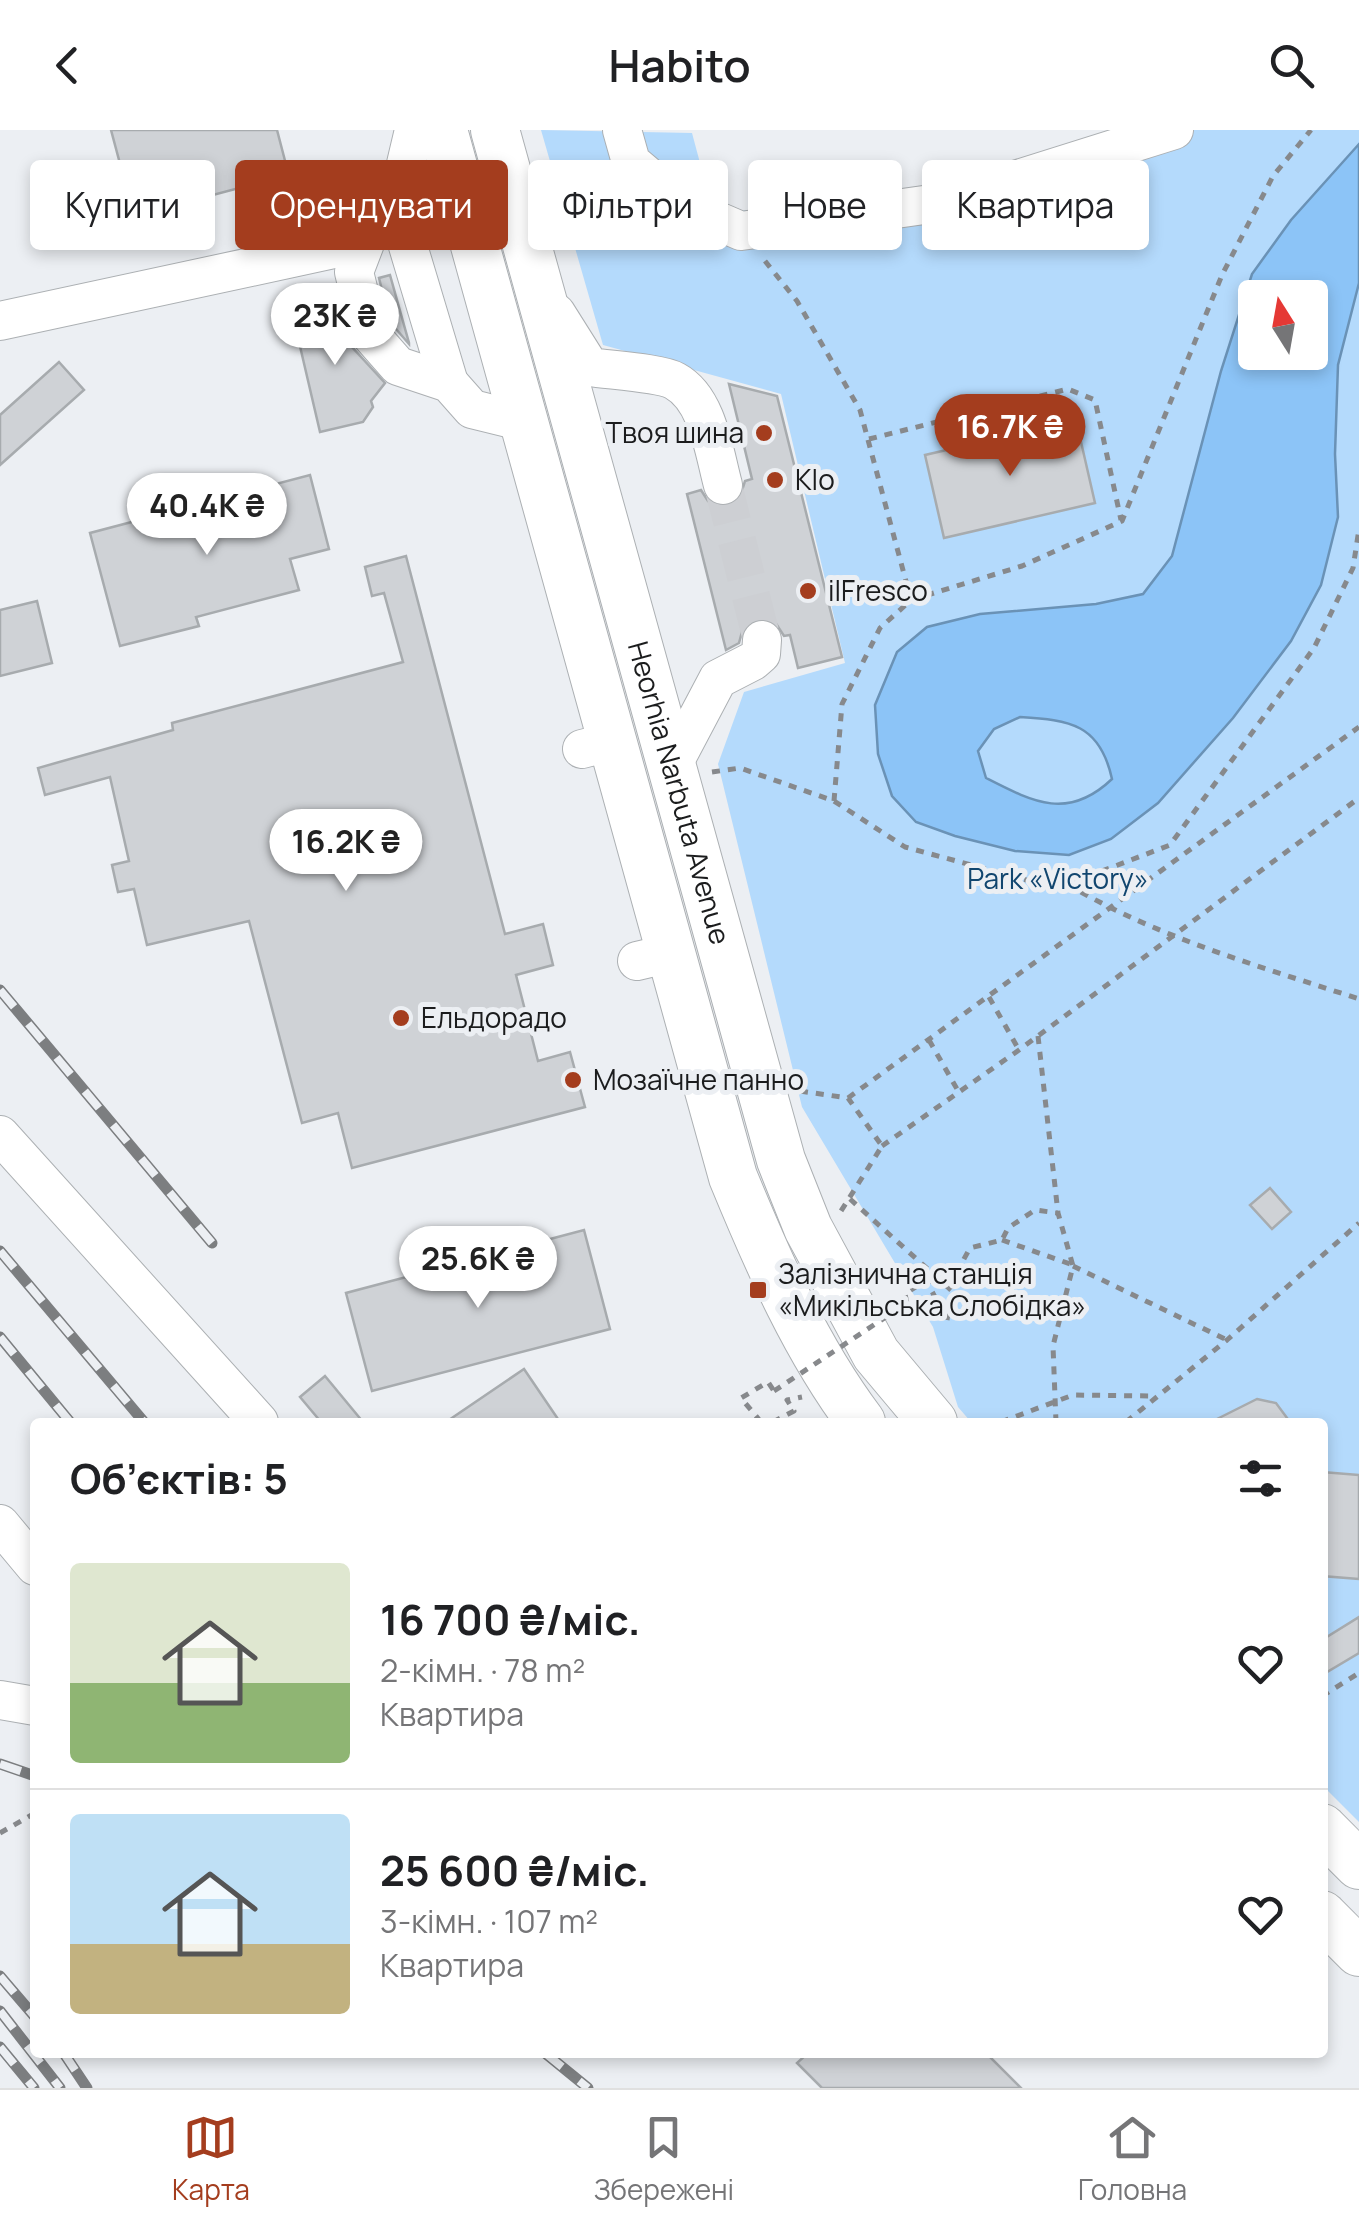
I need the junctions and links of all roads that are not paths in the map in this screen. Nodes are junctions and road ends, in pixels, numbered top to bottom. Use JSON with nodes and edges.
{"nodes":[{"id":1,"x":414,"y":130,"type":"edge"},
{"id":2,"x":443,"y":130,"type":"edge"},
{"id":3,"x":495,"y":130,"type":"edge"},
{"id":4,"x":622,"y":130,"type":"edge"},
{"id":5,"x":1174,"y":130,"type":"edge"},
{"id":6,"x":407,"y":160,"type":"edge"},
{"id":7,"x":325,"y":250,"type":"edge"},
{"id":8,"x":362,"y":250,"type":"edge"},
{"id":9,"x":409,"y":250,"type":"edge"},
{"id":10,"x":541,"y":296,"type":"junction"},
{"id":11,"x":0,"y":321,"type":"edge"},
{"id":12,"x":448,"y":383,"type":"junction"},
{"id":13,"x":529,"y":434,"type":"junction"},
{"id":14,"x":723,"y":485,"type":"tunnel mouth"},
{"id":15,"x":762,"y":640,"type":"dead end"},
{"id":16,"x":693,"y":770,"type":"junction"},
{"id":17,"x":0,"y":1134,"type":"edge"},
{"id":18,"x":254,"y":1418,"type":"edge"},
{"id":19,"x":858,"y":1418,"type":"edge"},
{"id":20,"x":930,"y":1418,"type":"edge"},
{"id":21,"x":0,"y":1524,"type":"edge"},
{"id":22,"x":30,"y":1560,"type":"edge"},
{"id":23,"x":0,"y":1700,"type":"edge"},
{"id":24,"x":30,"y":1705,"type":"edge"},
{"id":25,"x":1328,"y":1834,"type":"edge"},
{"id":26,"x":1359,"y":1865,"type":"edge"},
{"id":27,"x":1328,"y":1921,"type":"edge"},
{"id":28,"x":1359,"y":1952,"type":"edge"}],
"edges":[{"from":1,"to":6,"type":"lane"},
{"from":2,"to":13,"type":"main road","name":"Heorhia Narbuta Avenue"},
{"from":3,"to":10,"type":"main road","name":"Heorhia Narbuta Avenue"},
{"from":4,"to":5,"type":"lane"},
{"from":7,"to":11,"type":"lane"},
{"from":8,"to":12,"type":"lane"},
{"from":9,"to":12,"type":"lane"},
{"from":10,"to":14,"type":"lane"},
{"from":10,"to":16,"type":"main road","name":"Heorhia Narbuta Avenue"},
{"from":12,"to":13,"type":"lane"},
{"from":13,"to":19,"type":"main road","name":"Heorhia Narbuta Avenue"},
{"from":15,"to":16,"type":"lane"},
{"from":16,"to":20,"type":"main road","name":"Heorhia Narbuta Avenue"},
{"from":17,"to":18,"type":"lane"},
{"from":21,"to":22,"type":"lane"},
{"from":23,"to":24,"type":"lane"},
{"from":25,"to":26,"type":"main road"},
{"from":27,"to":28,"type":"main road"}]}
